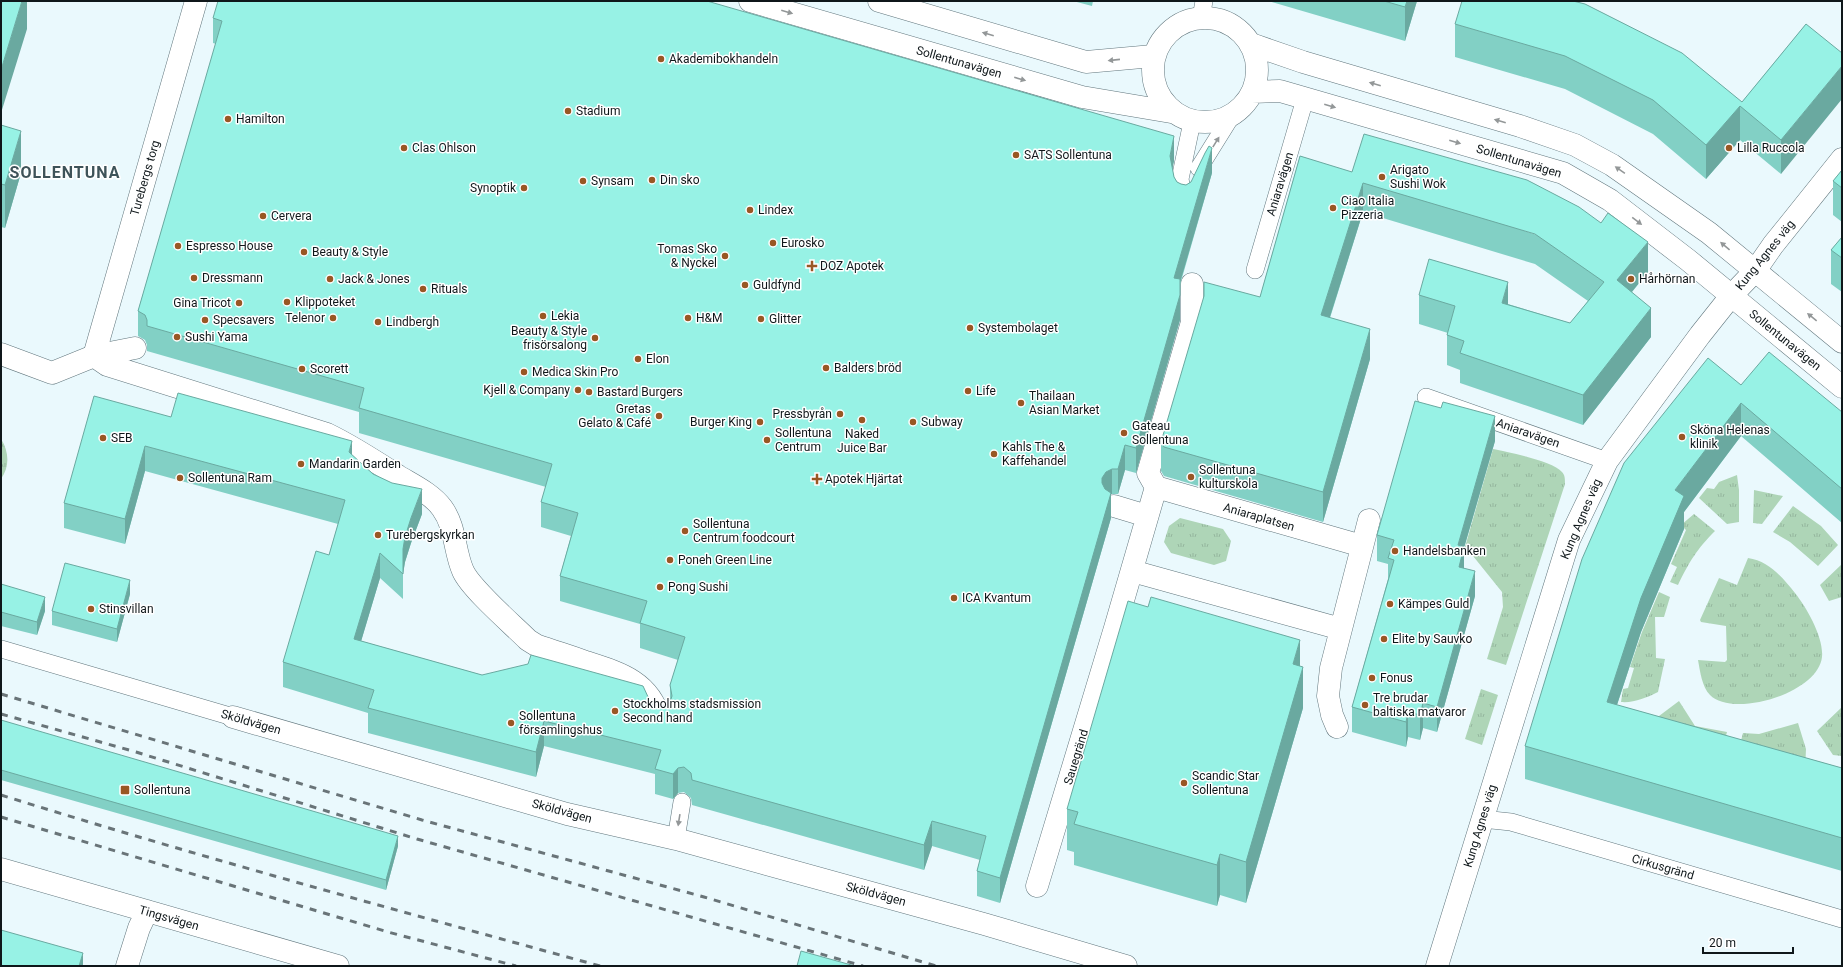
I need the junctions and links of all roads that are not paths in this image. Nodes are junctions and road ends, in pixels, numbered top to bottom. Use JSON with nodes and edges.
{"nodes":[{"id":1,"x":196,"y":1,"type":"edge"},
{"id":2,"x":750,"y":1,"type":"edge"},
{"id":3,"x":879,"y":1,"type":"edge"},
{"id":4,"x":1203,"y":10,"type":"edge"},
{"id":5,"x":1251,"y":44,"type":"junction"},
{"id":6,"x":1153,"y":56,"type":"junction"},
{"id":7,"x":1252,"y":92,"type":"junction"},
{"id":8,"x":1305,"y":99,"type":"junction"},
{"id":9,"x":1171,"y":112,"type":"junction"},
{"id":10,"x":1232,"y":115,"type":"junction"},
{"id":11,"x":1192,"y":122,"type":"junction"},
{"id":12,"x":1842,"y":159,"type":"edge"},
{"id":13,"x":1255,"y":270,"type":"dead end"},
{"id":14,"x":1755,"y":271,"type":"junction"},
{"id":15,"x":1192,"y":284,"type":"dead end"},
{"id":16,"x":1731,"y":296,"type":"junction"},
{"id":17,"x":1842,"y":342,"type":"edge"},
{"id":18,"x":134,"y":348,"type":"dead end"},
{"id":19,"x":1,"y":354,"type":"edge"},
{"id":20,"x":94,"y":356,"type":"junction"},
{"id":21,"x":1842,"y":387,"type":"edge"},
{"id":22,"x":1426,"y":397,"type":"dead end"},
{"id":23,"x":1607,"y":461,"type":"junction"},
{"id":24,"x":1156,"y":487,"type":"junction"},
{"id":25,"x":1114,"y":506,"type":"dead end"},
{"id":26,"x":1147,"y":516,"type":"junction"},
{"id":27,"x":1369,"y":520,"type":"dead end"},
{"id":28,"x":1362,"y":546,"type":"junction"},
{"id":29,"x":1132,"y":571,"type":"junction"},
{"id":30,"x":1341,"y":629,"type":"junction"},
{"id":31,"x":1,"y":649,"type":"edge"},
{"id":32,"x":233,"y":717,"type":"joint"},
{"id":33,"x":660,"y":719,"type":"edge"},
{"id":34,"x":1337,"y":727,"type":"dead end"},
{"id":35,"x":682,"y":802,"type":"dead end"},
{"id":36,"x":1482,"y":819,"type":"junction"},
{"id":37,"x":676,"y":839,"type":"junction"},
{"id":38,"x":1,"y":869,"type":"edge"},
{"id":39,"x":1037,"y":886,"type":"dead end"},
{"id":40,"x":147,"y":911,"type":"junction"},
{"id":41,"x":1842,"y":919,"type":"edge"},
{"id":42,"x":127,"y":966,"type":"edge"},
{"id":43,"x":338,"y":966,"type":"edge"},
{"id":44,"x":1126,"y":966,"type":"edge"},
{"id":45,"x":1437,"y":966,"type":"edge"}],
"edges":[{"from":1,"to":20,"type":"street","name":"Turebergs torg"},
{"from":2,"to":9,"type":"street","name":"Sollentunavägen","one_way":true},
{"from":6,"to":3,"type":"street","one_way":true},
{"from":4,"to":5,"type":"street"},
{"from":4,"to":6,"type":"street"},
{"from":5,"to":7,"type":"street"},
{"from":14,"to":5,"type":"street","one_way":true},
{"from":6,"to":9,"type":"street"},
{"from":7,"to":8,"type":"street","name":"Sollentunavägen"},
{"from":7,"to":10,"type":"street"},
{"from":8,"to":13,"type":"lane","name":"Aniaravägen"},
{"from":8,"to":16,"type":"street","name":"Sollentunavägen","one_way":true},
{"from":9,"to":11,"type":"street"},
{"from":10,"to":11,"type":"street"},
{"from":11,"to":10,"type":"lane","one_way":true},
{"from":12,"to":14,"type":"street","name":"Kung Agnes väg"},
{"from":14,"to":16,"type":"street","name":"Kung Agnes väg"},
{"from":17,"to":14,"type":"street","one_way":true},
{"from":15,"to":24,"type":"street"},
{"from":16,"to":21,"type":"street","name":"Sollentunavägen"},
{"from":16,"to":23,"type":"street","name":"Kung Agnes väg"},
{"from":18,"to":20,"type":"street"},
{"from":19,"to":20,"type":"street"},
{"from":20,"to":33,"type":"street"},
{"from":22,"to":23,"type":"lane","name":"Aniaravägen"},
{"from":23,"to":36,"type":"street","name":"Kung Agnes väg"},
{"from":24,"to":26,"type":"street","name":"Sauegränd"},
{"from":24,"to":28,"type":"street","name":"Aniaraplatsen"},
{"from":25,"to":26,"type":"street"},
{"from":26,"to":29,"type":"street","name":"Sauegränd"},
{"from":27,"to":28,"type":"street"},
{"from":28,"to":30,"type":"street"},
{"from":29,"to":30,"type":"street"},
{"from":29,"to":39,"type":"street","name":"Sauegränd"},
{"from":30,"to":34,"type":"street"},
{"from":31,"to":32,"type":"lane","name":"Sköldvägen"},
{"from":32,"to":37,"type":"street","name":"Sköldvägen"},
{"from":35,"to":37,"type":"lane","one_way":true},
{"from":36,"to":41,"type":"lane","name":"Cirkusgränd"},
{"from":36,"to":45,"type":"street","name":"Kung Agnes väg"},
{"from":37,"to":44,"type":"street","name":"Sköldvägen"},
{"from":38,"to":40,"type":"street","name":"Tingsvägen"},
{"from":40,"to":42,"type":"street"},
{"from":40,"to":43,"type":"street","name":"Tingsvägen"}]}
